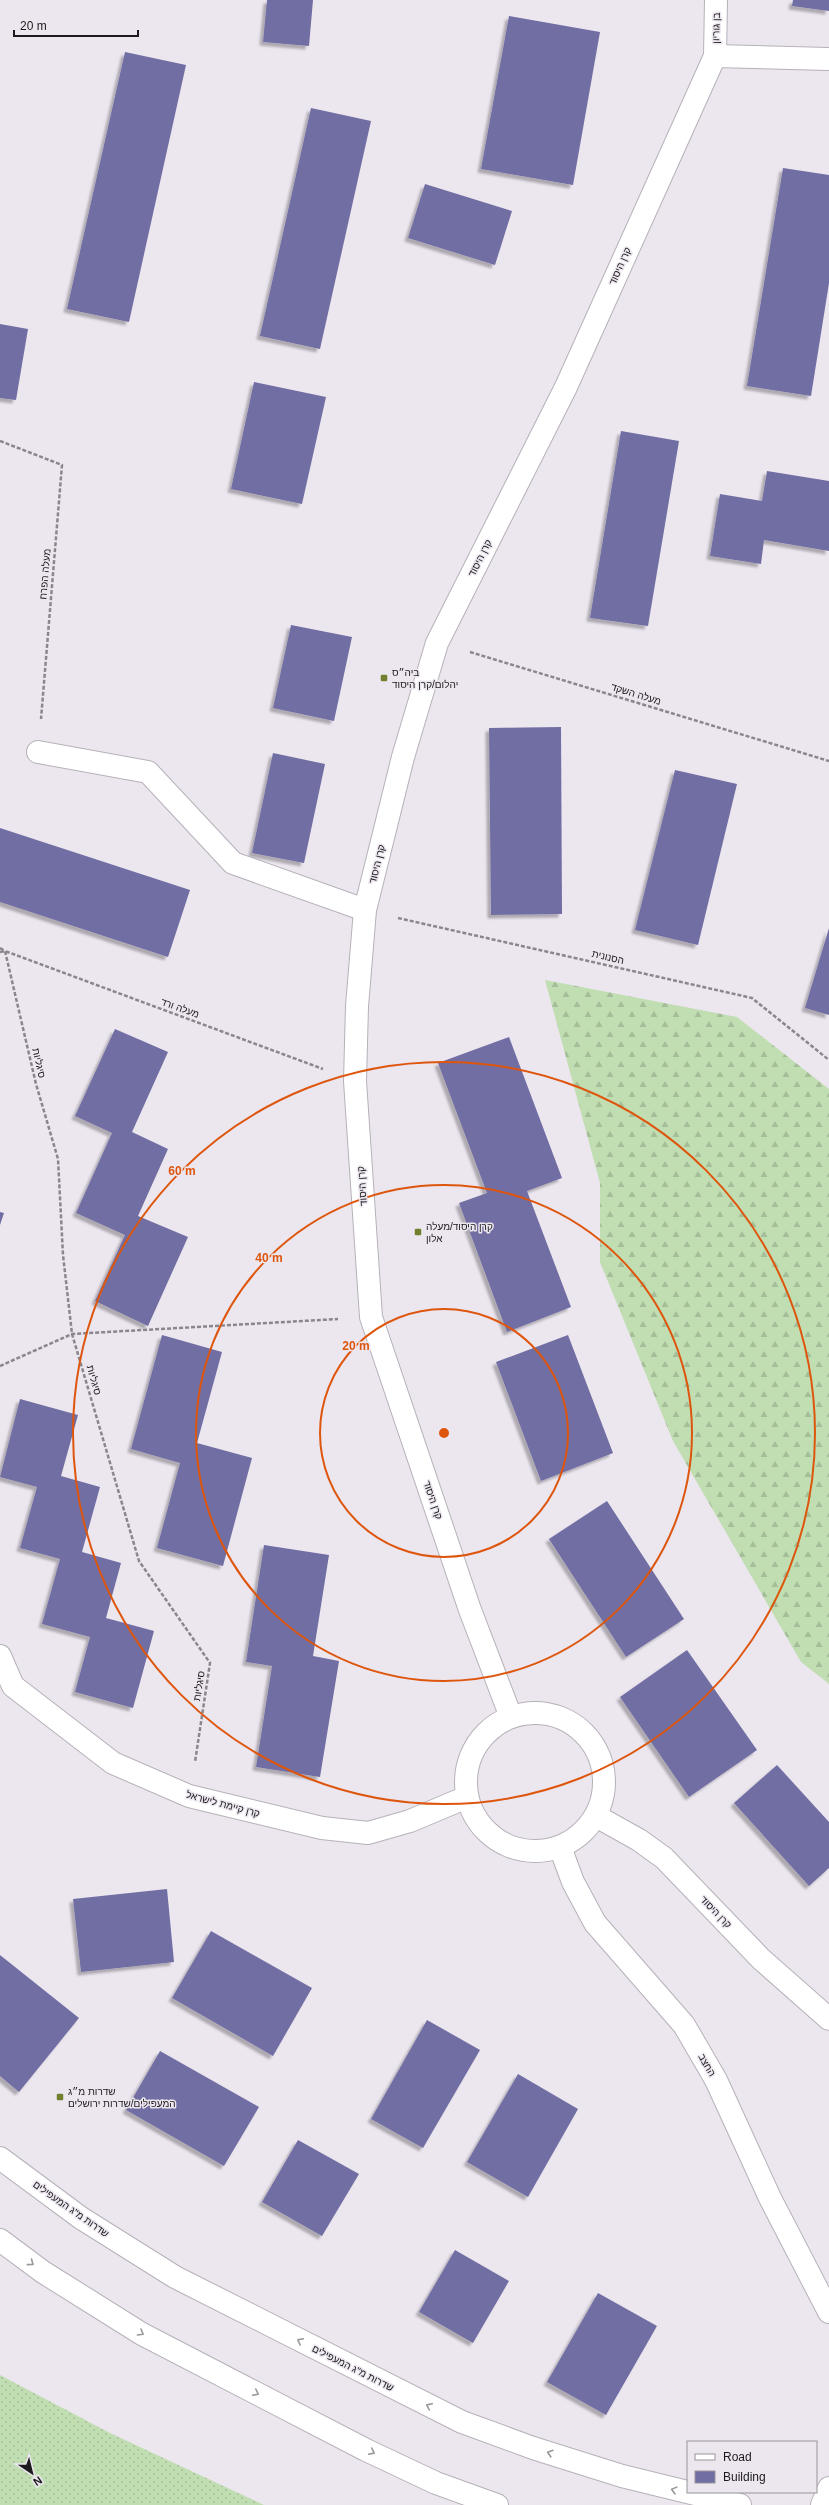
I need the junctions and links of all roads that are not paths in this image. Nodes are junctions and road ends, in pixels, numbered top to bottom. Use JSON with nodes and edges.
{"nodes":[{"id":1,"x":716,"y":0,"type":"edge"},
{"id":2,"x":716,"y":56,"type":"junction"},
{"id":3,"x":829,"y":59,"type":"edge"},
{"id":4,"x":38,"y":752,"type":"road end"},
{"id":5,"x":365,"y":910,"type":"junction"},
{"id":6,"x":0,"y":1656,"type":"edge"},
{"id":7,"x":511,"y":1717,"type":"junction"},
{"id":8,"x":467,"y":1797,"type":"junction"},
{"id":9,"x":596,"y":1816,"type":"junction"},
{"id":10,"x":560,"y":1847,"type":"junction"},
{"id":11,"x":829,"y":2019,"type":"edge"},
{"id":12,"x":0,"y":2158,"type":"edge"},
{"id":13,"x":0,"y":2240,"type":"edge"},
{"id":14,"x":828,"y":2310,"type":"edge"},
{"id":15,"x":829,"y":2488,"type":"edge"},
{"id":16,"x":687,"y":2492,"type":"edge"},
{"id":17,"x":691,"y":2493,"type":"edge"},
{"id":18,"x":497,"y":2505,"type":"edge"},
{"id":19,"x":740,"y":2505,"type":"edge"},
{"id":20,"x":822,"y":2505,"type":"edge"}],
"edges":[{"from":1,"to":2,"type":"street","name":"בן גוריון"},
{"from":2,"to":3,"type":"street"},
{"from":2,"to":5,"type":"street","name":"קרן היסוד"},
{"from":4,"to":5,"type":"street"},
{"from":5,"to":7,"type":"street","name":"קרן היסוד"},
{"from":6,"to":8,"type":"street","name":"קרן קיימת לישראל"},
{"from":7,"to":8,"type":"street"},
{"from":7,"to":9,"type":"street"},
{"from":8,"to":10,"type":"street"},
{"from":9,"to":10,"type":"street"},
{"from":9,"to":11,"type":"street","name":"קרן היסוד"},
{"from":10,"to":14,"type":"street","name":"החצב"},
{"from":16,"to":12,"type":"street","name":"שדרות מ\"ג המעפילים","one_way":true},
{"from":13,"to":18,"type":"street","one_way":true},
{"from":15,"to":20,"type":"street"},
{"from":19,"to":17,"type":"street","name":"שדרות מ\"ג המעפילים","one_way":true}]}
